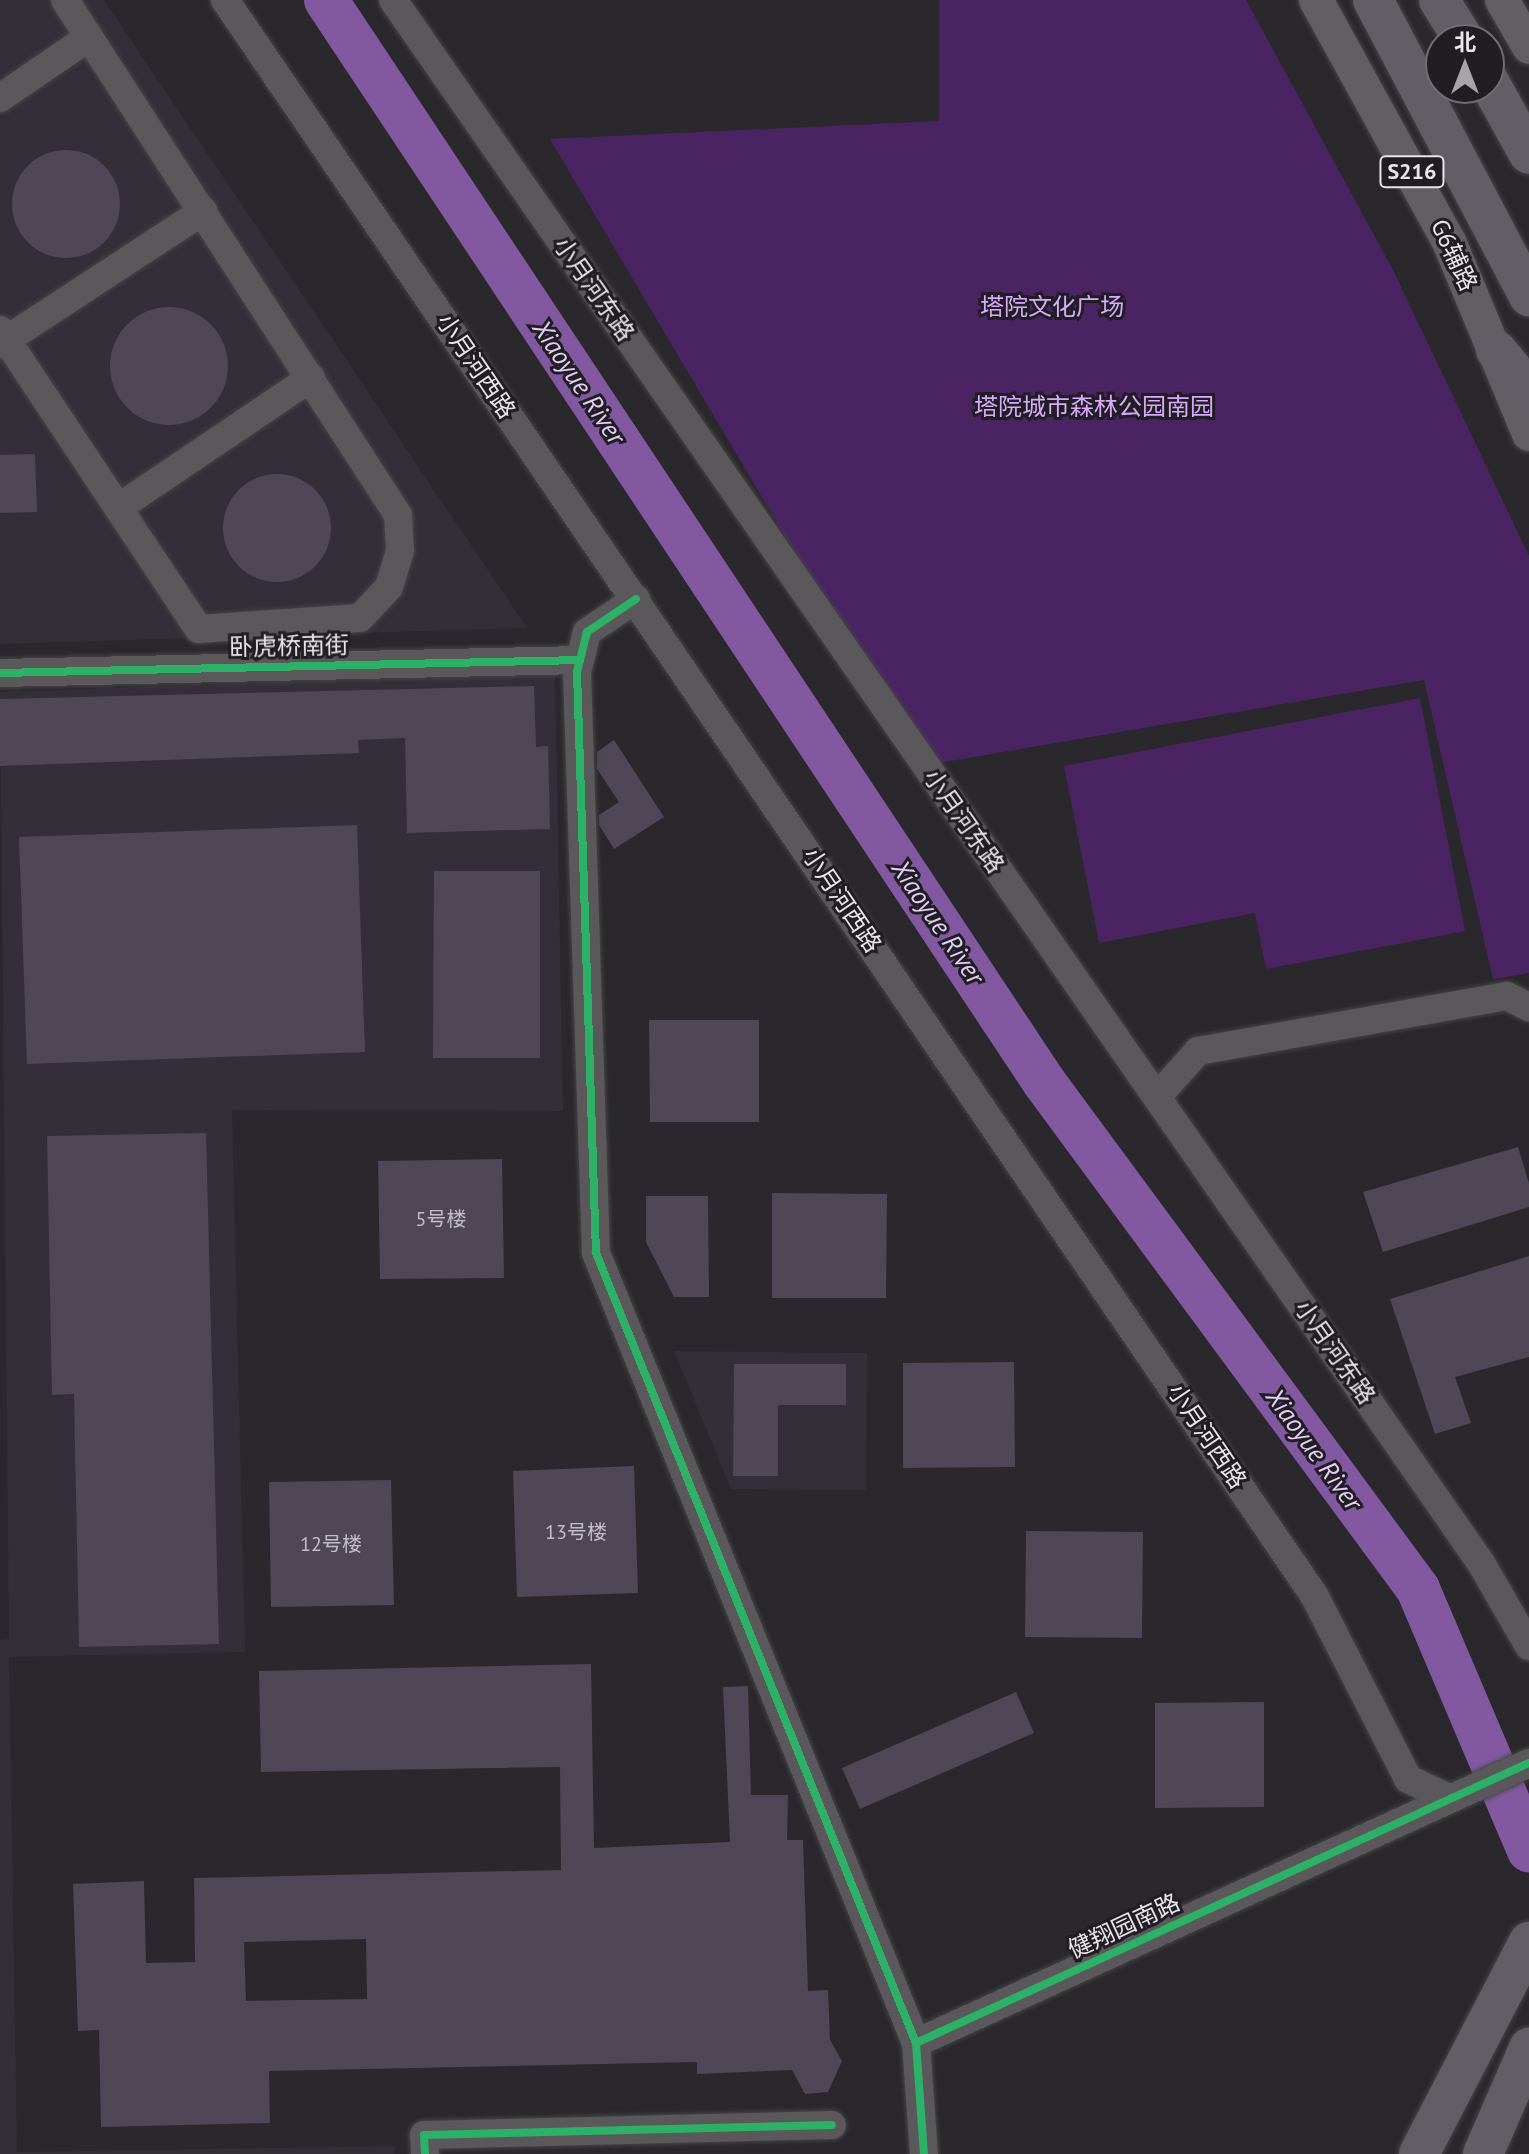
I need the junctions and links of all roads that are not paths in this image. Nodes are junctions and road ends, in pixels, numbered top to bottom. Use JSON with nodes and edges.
{"nodes":[{"id":1,"x":65,"y":0,"type":"edge"},
{"id":2,"x":225,"y":0,"type":"edge"},
{"id":3,"x":393,"y":0,"type":"edge"},
{"id":4,"x":1316,"y":0,"type":"edge"},
{"id":5,"x":1373,"y":0,"type":"edge"},
{"id":6,"x":1439,"y":0,"type":"edge"},
{"id":7,"x":1502,"y":0,"type":"edge"},
{"id":8,"x":1454,"y":24,"type":"edge"},
{"id":9,"x":89,"y":37,"type":"junction"},
{"id":10,"x":1529,"y":47,"type":"edge"},
{"id":11,"x":0,"y":98,"type":"edge"},
{"id":12,"x":1501,"y":104,"type":"edge"},
{"id":13,"x":1529,"y":154,"type":"edge"},
{"id":14,"x":203,"y":211,"type":"junction"},
{"id":15,"x":1529,"y":296,"type":"edge"},
{"id":16,"x":2,"y":338,"type":"edge"},
{"id":17,"x":1496,"y":350,"type":"junction"},
{"id":18,"x":311,"y":378,"type":"junction"},
{"id":19,"x":1529,"y":390,"type":"edge"},
{"id":20,"x":1529,"y":434,"type":"edge"},
{"id":21,"x":118,"y":508,"type":"junction"},
{"id":22,"x":636,"y":599,"type":"junction"},
{"id":23,"x":580,"y":660,"type":"junction"},
{"id":24,"x":0,"y":673,"type":"edge"},
{"id":25,"x":1529,"y":1007,"type":"edge"},
{"id":26,"x":1157,"y":1097,"type":"junction"},
{"id":27,"x":1529,"y":1646,"type":"edge"},
{"id":28,"x":1529,"y":1763,"type":"edge"},
{"id":29,"x":1449,"y":1798,"type":"junction"},
{"id":30,"x":1529,"y":1942,"type":"edge"},
{"id":31,"x":916,"y":2043,"type":"junction"},
{"id":32,"x":1529,"y":2048,"type":"edge"},
{"id":33,"x":832,"y":2125,"type":"dead end"},
{"id":34,"x":425,"y":2154,"type":"edge"},
{"id":35,"x":924,"y":2154,"type":"edge"},
{"id":36,"x":1419,"y":2154,"type":"edge"},
{"id":37,"x":1483,"y":2154,"type":"edge"}],
"edges":[{"from":1,"to":9,"type":"street"},
{"from":2,"to":22,"type":"street","name":"小月河西路"},
{"from":3,"to":26,"type":"street","name":"小月河东路"},
{"from":4,"to":17,"type":"main road","name":"G6辅路","number":"S216"},
{"from":5,"to":15,"type":"highway"},
{"from":6,"to":8,"type":"highway"},
{"from":7,"to":10,"type":"main road"},
{"from":9,"to":11,"type":"street"},
{"from":9,"to":14,"type":"street"},
{"from":12,"to":13,"type":"highway"},
{"from":14,"to":16,"type":"street"},
{"from":14,"to":18,"type":"street"},
{"from":16,"to":21,"type":"street"},
{"from":17,"to":19,"type":"highway"},
{"from":17,"to":20,"type":"main road","name":"G6辅路","number":"S216"},
{"from":18,"to":21,"type":"street"},
{"from":18,"to":21,"type":"street"},
{"from":22,"to":23,"type":"street"},
{"from":22,"to":29,"type":"street","name":"小月河西路"},
{"from":23,"to":24,"type":"street","name":"卧虎桥南街"},
{"from":23,"to":31,"type":"street"},
{"from":25,"to":26,"type":"street"},
{"from":26,"to":27,"type":"street","name":"小月河东路"},
{"from":28,"to":29,"type":"street","name":"健翔园南路"},
{"from":29,"to":31,"type":"street","name":"健翔园南路"},
{"from":30,"to":36,"type":"highway"},
{"from":31,"to":35,"type":"street"},
{"from":32,"to":37,"type":"highway"},
{"from":33,"to":34,"type":"street"}]}
